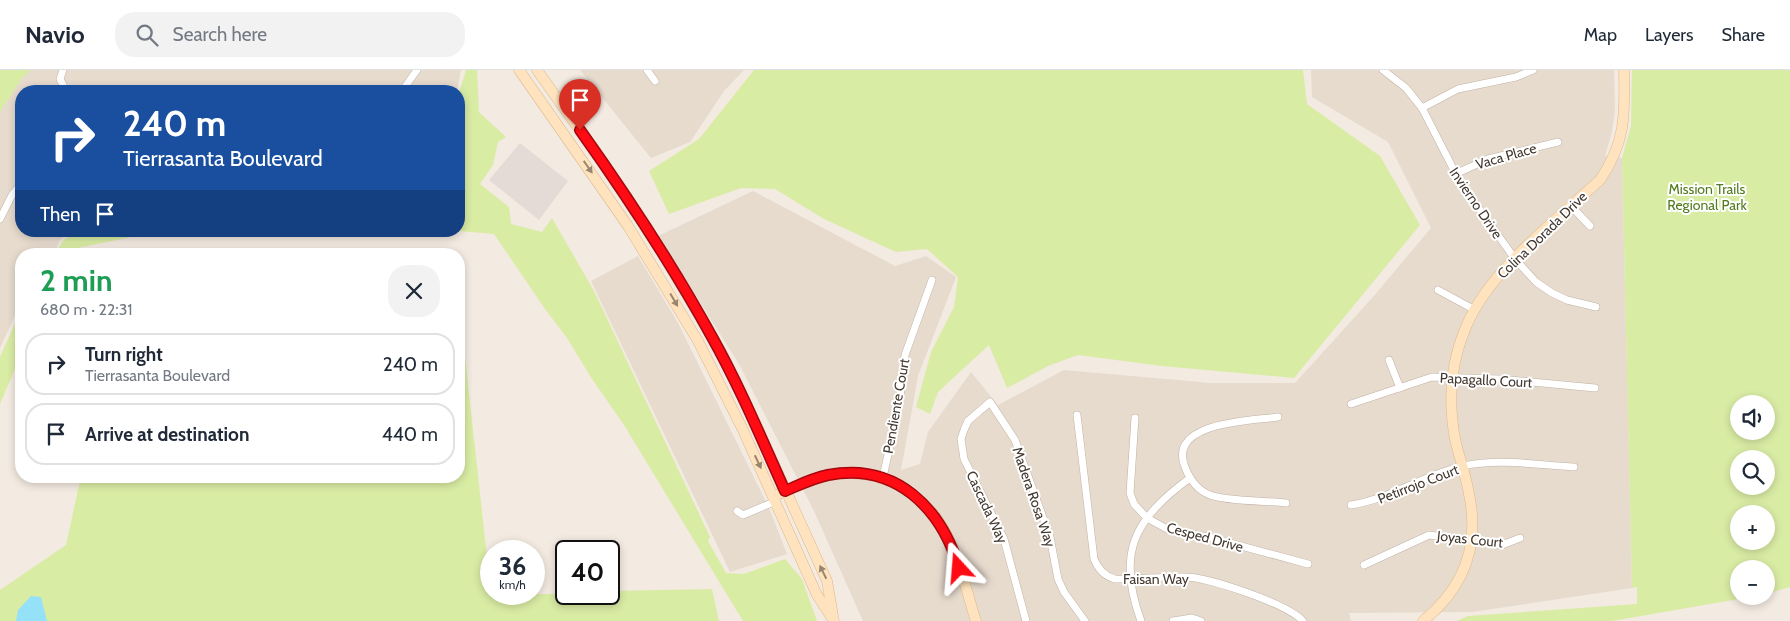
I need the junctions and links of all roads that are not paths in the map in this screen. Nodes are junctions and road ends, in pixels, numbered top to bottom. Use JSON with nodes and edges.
{"nodes":[{"id":1,"x":63,"y":70,"type":"edge"},
{"id":2,"x":417,"y":70,"type":"edge"},
{"id":3,"x":519,"y":70,"type":"edge"},
{"id":4,"x":537,"y":70,"type":"edge"},
{"id":5,"x":647,"y":70,"type":"edge"},
{"id":6,"x":1382,"y":70,"type":"edge"},
{"id":7,"x":1533,"y":70,"type":"edge"},
{"id":8,"x":1624,"y":70,"type":"edge"},
{"id":9,"x":655,"y":81,"type":"dead end"},
{"id":10,"x":63,"y":85,"type":"edge"},
{"id":11,"x":406,"y":85,"type":"edge"},
{"id":12,"x":1422,"y":108,"type":"junction"},
{"id":13,"x":1558,"y":142,"type":"dead end"},
{"id":14,"x":1455,"y":174,"type":"junction"},
{"id":15,"x":15,"y":191,"type":"edge"},
{"id":16,"x":1571,"y":206,"type":"junction"},
{"id":17,"x":621,"y":216,"type":"junction"},
{"id":18,"x":0,"y":219,"type":"edge"},
{"id":19,"x":1590,"y":226,"type":"dead end"},
{"id":20,"x":661,"y":251,"type":"junction"},
{"id":21,"x":1515,"y":259,"type":"junction"},
{"id":22,"x":932,"y":280,"type":"dead end"},
{"id":23,"x":1438,"y":290,"type":"dead end"},
{"id":24,"x":1596,"y":307,"type":"dead end"},
{"id":25,"x":1475,"y":310,"type":"junction"},
{"id":26,"x":1390,"y":360,"type":"dead end"},
{"id":27,"x":1452,"y":377,"type":"junction"},
{"id":28,"x":1400,"y":388,"type":"junction"},
{"id":29,"x":1595,"y":388,"type":"dead end"},
{"id":30,"x":990,"y":402,"type":"joint"},
{"id":31,"x":1351,"y":404,"type":"dead end"},
{"id":32,"x":1076,"y":415,"type":"dead end"},
{"id":33,"x":1278,"y":416,"type":"dead end"},
{"id":34,"x":1135,"y":418,"type":"dead end"},
{"id":35,"x":1462,"y":466,"type":"junction"},
{"id":36,"x":1574,"y":468,"type":"dead end"},
{"id":37,"x":882,"y":477,"type":"junction"},
{"id":38,"x":1190,"y":478,"type":"junction"},
{"id":39,"x":785,"y":491,"type":"junction"},
{"id":40,"x":775,"y":499,"type":"junction"},
{"id":41,"x":1286,"y":503,"type":"dead end"},
{"id":42,"x":1351,"y":505,"type":"dead end"},
{"id":43,"x":737,"y":511,"type":"dead end"},
{"id":44,"x":1147,"y":518,"type":"junction"},
{"id":45,"x":1520,"y":538,"type":"dead end"},
{"id":46,"x":1472,"y":540,"type":"junction"},
{"id":47,"x":1308,"y":564,"type":"dead end"},
{"id":48,"x":1364,"y":565,"type":"dead end"},
{"id":49,"x":1129,"y":580,"type":"junction"},
{"id":50,"x":834,"y":620,"type":"edge"},
{"id":51,"x":976,"y":621,"type":"edge"},
{"id":52,"x":1026,"y":621,"type":"edge"},
{"id":53,"x":1085,"y":621,"type":"edge"},
{"id":54,"x":1141,"y":621,"type":"edge"},
{"id":55,"x":1173,"y":621,"type":"edge"},
{"id":56,"x":1201,"y":621,"type":"edge"},
{"id":57,"x":1304,"y":621,"type":"edge"},
{"id":58,"x":1423,"y":621,"type":"edge"}],
"edges":[{"from":1,"to":10,"type":"street"},
{"from":2,"to":11,"type":"street"},
{"from":3,"to":17,"type":"street","one_way":true},
{"from":4,"to":20,"type":"street"},
{"from":5,"to":9,"type":"street"},
{"from":6,"to":12,"type":"street","name":"Invierno Drive"},
{"from":7,"to":12,"type":"street"},
{"from":8,"to":16,"type":"street","name":"Colina Dorada Drive"},
{"from":12,"to":14,"type":"street","name":"Invierno Drive"},
{"from":13,"to":14,"type":"street","name":"Vaca Place"},
{"from":14,"to":21,"type":"street","name":"Invierno Drive"},
{"from":15,"to":18,"type":"street"},
{"from":16,"to":19,"type":"street"},
{"from":16,"to":21,"type":"street","name":"Colina Dorada Drive"},
{"from":17,"to":20,"type":"street"},
{"from":17,"to":40,"type":"street","one_way":true},
{"from":20,"to":39,"type":"street"},
{"from":21,"to":24,"type":"street","name":"Invierno Drive"},
{"from":21,"to":25,"type":"street","name":"Colina Dorada Drive"},
{"from":22,"to":37,"type":"street","name":"Pendiente Court"},
{"from":23,"to":25,"type":"street"},
{"from":25,"to":27,"type":"street","name":"Colina Dorada Drive"},
{"from":26,"to":28,"type":"street"},
{"from":27,"to":28,"type":"street","name":"Papagallo Court"},
{"from":27,"to":29,"type":"street","name":"Papagallo Court"},
{"from":27,"to":35,"type":"street","name":"Colina Dorada Drive"},
{"from":28,"to":31,"type":"street","name":"Papagallo Court"},
{"from":30,"to":52,"type":"street","name":"Cascada Way"},
{"from":30,"to":53,"type":"street","name":"Madera Rosa Way"},
{"from":32,"to":49,"type":"street","name":"Faisan Way"},
{"from":33,"to":38,"type":"street"},
{"from":34,"to":44,"type":"street","name":"Cesped Drive"},
{"from":35,"to":36,"type":"street","name":"Petirrojo Court"},
{"from":35,"to":42,"type":"street","name":"Petirrojo Court"},
{"from":35,"to":46,"type":"street","name":"Colina Dorada Drive"},
{"from":37,"to":39,"type":"street"},
{"from":37,"to":51,"type":"street"},
{"from":38,"to":41,"type":"street"},
{"from":38,"to":44,"type":"street"},
{"from":39,"to":40,"type":"street"},
{"from":50,"to":39,"type":"street","one_way":true},
{"from":40,"to":43,"type":"street"},
{"from":40,"to":50,"type":"street"},
{"from":44,"to":47,"type":"street","name":"Cesped Drive"},
{"from":44,"to":49,"type":"street"},
{"from":45,"to":46,"type":"street","name":"Joyas Court"},
{"from":46,"to":48,"type":"street","name":"Joyas Court"},
{"from":46,"to":58,"type":"street","name":"Colina Dorada Drive"},
{"from":49,"to":54,"type":"street"},
{"from":49,"to":57,"type":"street","name":"Faisan Way"},
{"from":55,"to":56,"type":"street"}]}
